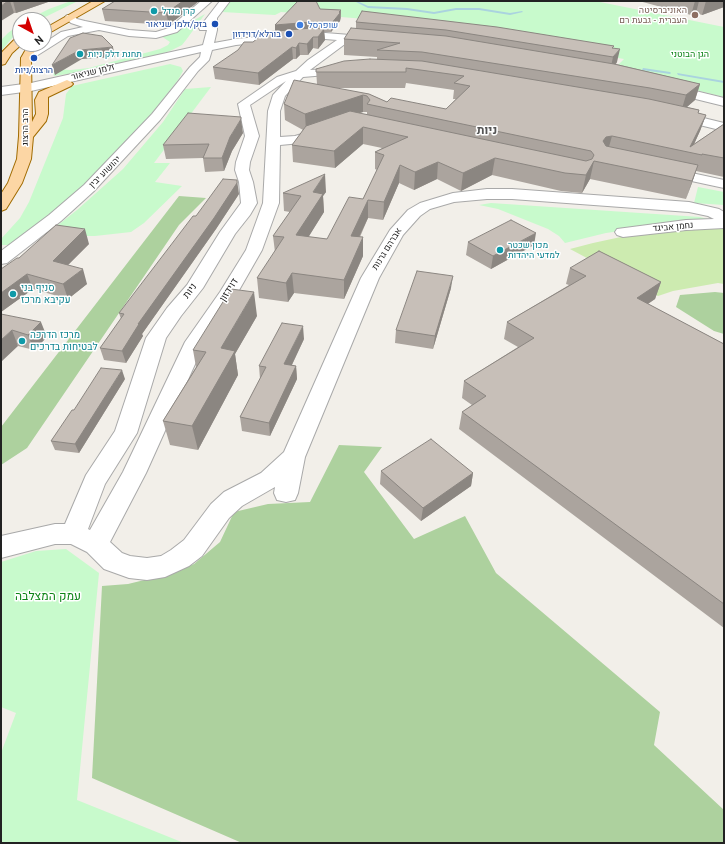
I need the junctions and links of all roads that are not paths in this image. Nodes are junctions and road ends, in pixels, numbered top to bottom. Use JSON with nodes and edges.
{"nodes":[{"id":1,"x":86,"y":1,"type":"edge"},
{"id":2,"x":100,"y":1,"type":"edge"},
{"id":3,"x":207,"y":1,"type":"edge"},
{"id":4,"x":225,"y":1,"type":"edge"},
{"id":5,"x":70,"y":17,"type":"junction"},
{"id":6,"x":212,"y":18,"type":"junction"},
{"id":7,"x":52,"y":19,"type":"edge"},
{"id":8,"x":52,"y":28,"type":"edge"},
{"id":9,"x":114,"y":30,"type":"junction"},
{"id":10,"x":211,"y":35,"type":"junction"},
{"id":11,"x":199,"y":37,"type":"junction"},
{"id":12,"x":342,"y":40,"type":"junction"},
{"id":13,"x":236,"y":42,"type":"junction"},
{"id":14,"x":12,"y":47,"type":"edge"},
{"id":15,"x":208,"y":49,"type":"junction"},
{"id":16,"x":29,"y":52,"type":"edge"},
{"id":17,"x":172,"y":54,"type":"junction"},
{"id":18,"x":26,"y":58,"type":"junction"},
{"id":19,"x":195,"y":59,"type":"junction"},
{"id":20,"x":1,"y":62,"type":"edge"},
{"id":21,"x":25,"y":71,"type":"junction"},
{"id":22,"x":354,"y":71,"type":"edge"},
{"id":23,"x":299,"y":74,"type":"junction"},
{"id":24,"x":70,"y":80,"type":"junction"},
{"id":25,"x":655,"y":85,"type":"edge"},
{"id":26,"x":25,"y":90,"type":"junction"},
{"id":27,"x":1,"y":91,"type":"edge"},
{"id":28,"x":1,"y":97,"type":"edge"},
{"id":29,"x":724,"y":102,"type":"edge"},
{"id":30,"x":660,"y":112,"type":"edge"},
{"id":31,"x":336,"y":126,"type":"edge"},
{"id":32,"x":724,"y":126,"type":"edge"},
{"id":33,"x":26,"y":136,"type":"junction"},
{"id":34,"x":273,"y":142,"type":"junction"},
{"id":35,"x":654,"y":169,"type":"edge"},
{"id":36,"x":724,"y":184,"type":"edge"},
{"id":37,"x":1,"y":206,"type":"edge"},
{"id":38,"x":689,"y":207,"type":"junction"},
{"id":39,"x":724,"y":212,"type":"edge"},
{"id":40,"x":724,"y":218,"type":"edge"},
{"id":41,"x":724,"y":223,"type":"edge"},
{"id":42,"x":623,"y":232,"type":"dead end"},
{"id":43,"x":1,"y":259,"type":"edge"},
{"id":44,"x":292,"y":457,"type":"junction"},
{"id":45,"x":286,"y":493,"type":"dead end"},
{"id":46,"x":73,"y":534,"type":"junction"},
{"id":47,"x":96,"y":544,"type":"junction"},
{"id":48,"x":1,"y":547,"type":"edge"}],
"edges":[{"from":1,"to":7,"type":"main road"},
{"from":2,"to":5,"type":"main road"},
{"from":3,"to":9,"type":"street"},
{"from":4,"to":6,"type":"street"},
{"from":5,"to":8,"type":"main road"},
{"from":5,"to":9,"type":"street"},
{"from":6,"to":10,"type":"street"},
{"from":6,"to":11,"type":"street"},
{"from":9,"to":18,"type":"street"},
{"from":10,"to":13,"type":"street"},
{"from":10,"to":15,"type":"street"},
{"from":11,"to":17,"type":"street"},
{"from":11,"to":19,"type":"street"},
{"from":12,"to":13,"type":"street"},
{"from":12,"to":15,"type":"street"},
{"from":12,"to":23,"type":"street","name":"דוידזון"},
{"from":13,"to":15,"type":"street"},
{"from":14,"to":20,"type":"main road"},
{"from":15,"to":19,"type":"street","name":"זלמן שניאור"},
{"from":15,"to":19,"type":"street","name":"יהושוע יבין"},
{"from":16,"to":18,"type":"main road","name":"הרב הרצוג"},
{"from":17,"to":19,"type":"street","name":"זלמן שניאור"},
{"from":17,"to":24,"type":"street","name":"זלמן שניאור"},
{"from":18,"to":21,"type":"main road","name":"הרב הרצוג"},
{"from":19,"to":24,"type":"street","name":"זלמן שניאור"},
{"from":19,"to":43,"type":"street","name":"יהושוע יבין"},
{"from":21,"to":24,"type":"main road"},
{"from":21,"to":26,"type":"main road","name":"הרב הרצוג"},
{"from":22,"to":23,"type":"street"},
{"from":23,"to":34,"type":"street","name":"דוידזון"},
{"from":23,"to":46,"type":"street","name":"ניות"},
{"from":24,"to":26,"type":"street","name":"זלמן שניאור"},
{"from":24,"to":33,"type":"main road"},
{"from":25,"to":29,"type":"street"},
{"from":26,"to":27,"type":"street","name":"זלמן שניאור"},
{"from":26,"to":28,"type":"street","name":"זלמן שניאור"},
{"from":26,"to":33,"type":"main road","name":"הרב הרצוג"},
{"from":30,"to":32,"type":"street"},
{"from":31,"to":34,"type":"street"},
{"from":33,"to":37,"type":"main road","name":"הרב הרצוג"},
{"from":34,"to":47,"type":"street","name":"דוידזון"},
{"from":35,"to":36,"type":"street"},
{"from":38,"to":39,"type":"street"},
{"from":38,"to":40,"type":"street","name":"אברהם גרנות"},
{"from":38,"to":44,"type":"street","name":"אברהם גרנות"},
{"from":41,"to":42,"type":"street","name":"נחמן אביגד"},
{"from":44,"to":45,"type":"street","name":"אברהם גרנות"},
{"from":44,"to":47,"type":"street"},
{"from":46,"to":47,"type":"street"},
{"from":46,"to":48,"type":"street"}]}
